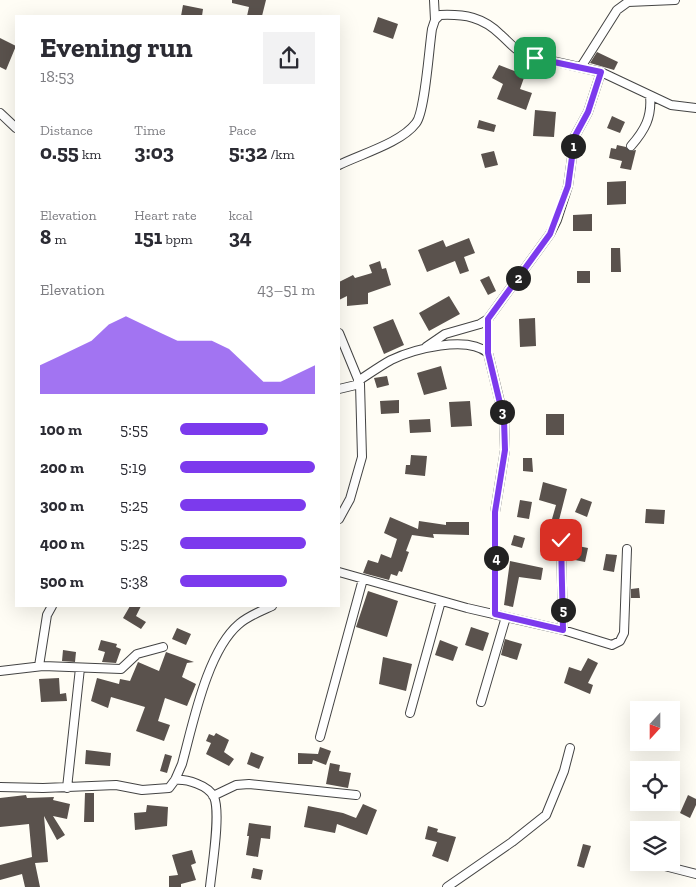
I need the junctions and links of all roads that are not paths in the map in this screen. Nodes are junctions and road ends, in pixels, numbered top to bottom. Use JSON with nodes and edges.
{"nodes":[{"id":1,"x":434,"y":0,"type":"edge"},
{"id":2,"x":675,"y":0,"type":"edge"},
{"id":3,"x":629,"y":1,"type":"edge"},
{"id":4,"x":435,"y":20,"type":"junction"},
{"id":5,"x":581,"y":67,"type":"junction"},
{"id":6,"x":601,"y":72,"type":"junction"},
{"id":7,"x":650,"y":96,"type":"junction"},
{"id":8,"x":696,"y":108,"type":"edge"},
{"id":9,"x":0,"y":112,"type":"edge"},
{"id":10,"x":15,"y":127,"type":"edge"},
{"id":11,"x":632,"y":146,"type":"dead end"},
{"id":12,"x":340,"y":165,"type":"edge"},
{"id":13,"x":488,"y":319,"type":"junction"},
{"id":14,"x":340,"y":336,"type":"edge"},
{"id":15,"x":421,"y":351,"type":"junction"},
{"id":16,"x":488,"y":353,"type":"junction"},
{"id":17,"x":359,"y":383,"type":"junction"},
{"id":18,"x":340,"y":389,"type":"edge"},
{"id":19,"x":340,"y":517,"type":"edge"},
{"id":20,"x":561,"y":540,"type":"dead end"},
{"id":21,"x":627,"y":549,"type":"dead end"},
{"id":22,"x":340,"y":572,"type":"edge"},
{"id":23,"x":363,"y":579,"type":"junction"},
{"id":24,"x":441,"y":601,"type":"junction"},
{"id":25,"x":52,"y":607,"type":"edge"},
{"id":26,"x":270,"y":607,"type":"edge"},
{"id":27,"x":495,"y":614,"type":"junction"},
{"id":28,"x":506,"y":617,"type":"junction"},
{"id":29,"x":563,"y":630,"type":"junction"},
{"id":30,"x":163,"y":647,"type":"dead end"},
{"id":31,"x":39,"y":666,"type":"junction"},
{"id":32,"x":80,"y":668,"type":"junction"},
{"id":33,"x":0,"y":671,"type":"edge"},
{"id":34,"x":481,"y":702,"type":"dead end"},
{"id":35,"x":410,"y":713,"type":"dead end"},
{"id":36,"x":320,"y":737,"type":"dead end"},
{"id":37,"x":570,"y":748,"type":"dead end"},
{"id":38,"x":175,"y":780,"type":"junction"},
{"id":39,"x":0,"y":787,"type":"edge"},
{"id":40,"x":67,"y":788,"type":"junction"},
{"id":41,"x":356,"y":795,"type":"dead end"},
{"id":42,"x":214,"y":796,"type":"junction"},
{"id":43,"x":680,"y":870,"type":"edge"},
{"id":44,"x":696,"y":874,"type":"edge"},
{"id":45,"x":210,"y":887,"type":"edge"},
{"id":46,"x":447,"y":887,"type":"edge"}],
"edges":[{"from":1,"to":4,"type":"street"},
{"from":2,"to":3,"type":"street"},
{"from":3,"to":5,"type":"street"},
{"from":4,"to":5,"type":"street"},
{"from":4,"to":12,"type":"street"},
{"from":5,"to":6,"type":"street"},
{"from":6,"to":7,"type":"street"},
{"from":6,"to":13,"type":"street"},
{"from":7,"to":8,"type":"street"},
{"from":7,"to":11,"type":"street"},
{"from":9,"to":10,"type":"street"},
{"from":13,"to":15,"type":"street"},
{"from":13,"to":16,"type":"street"},
{"from":14,"to":17,"type":"street"},
{"from":15,"to":16,"type":"street"},
{"from":15,"to":17,"type":"street"},
{"from":16,"to":27,"type":"street"},
{"from":17,"to":18,"type":"street"},
{"from":17,"to":19,"type":"street"},
{"from":20,"to":29,"type":"street"},
{"from":21,"to":29,"type":"street"},
{"from":22,"to":23,"type":"street"},
{"from":23,"to":24,"type":"street"},
{"from":23,"to":36,"type":"street"},
{"from":24,"to":27,"type":"street"},
{"from":24,"to":35,"type":"street"},
{"from":25,"to":31,"type":"street"},
{"from":26,"to":38,"type":"street"},
{"from":27,"to":28,"type":"street"},
{"from":28,"to":29,"type":"street"},
{"from":28,"to":34,"type":"street"},
{"from":30,"to":32,"type":"street"},
{"from":31,"to":32,"type":"street"},
{"from":31,"to":33,"type":"street"},
{"from":32,"to":40,"type":"street"},
{"from":37,"to":46,"type":"street"},
{"from":38,"to":40,"type":"street"},
{"from":38,"to":42,"type":"street"},
{"from":39,"to":40,"type":"street"},
{"from":41,"to":42,"type":"street"},
{"from":42,"to":45,"type":"street"},
{"from":43,"to":44,"type":"street"}]}
